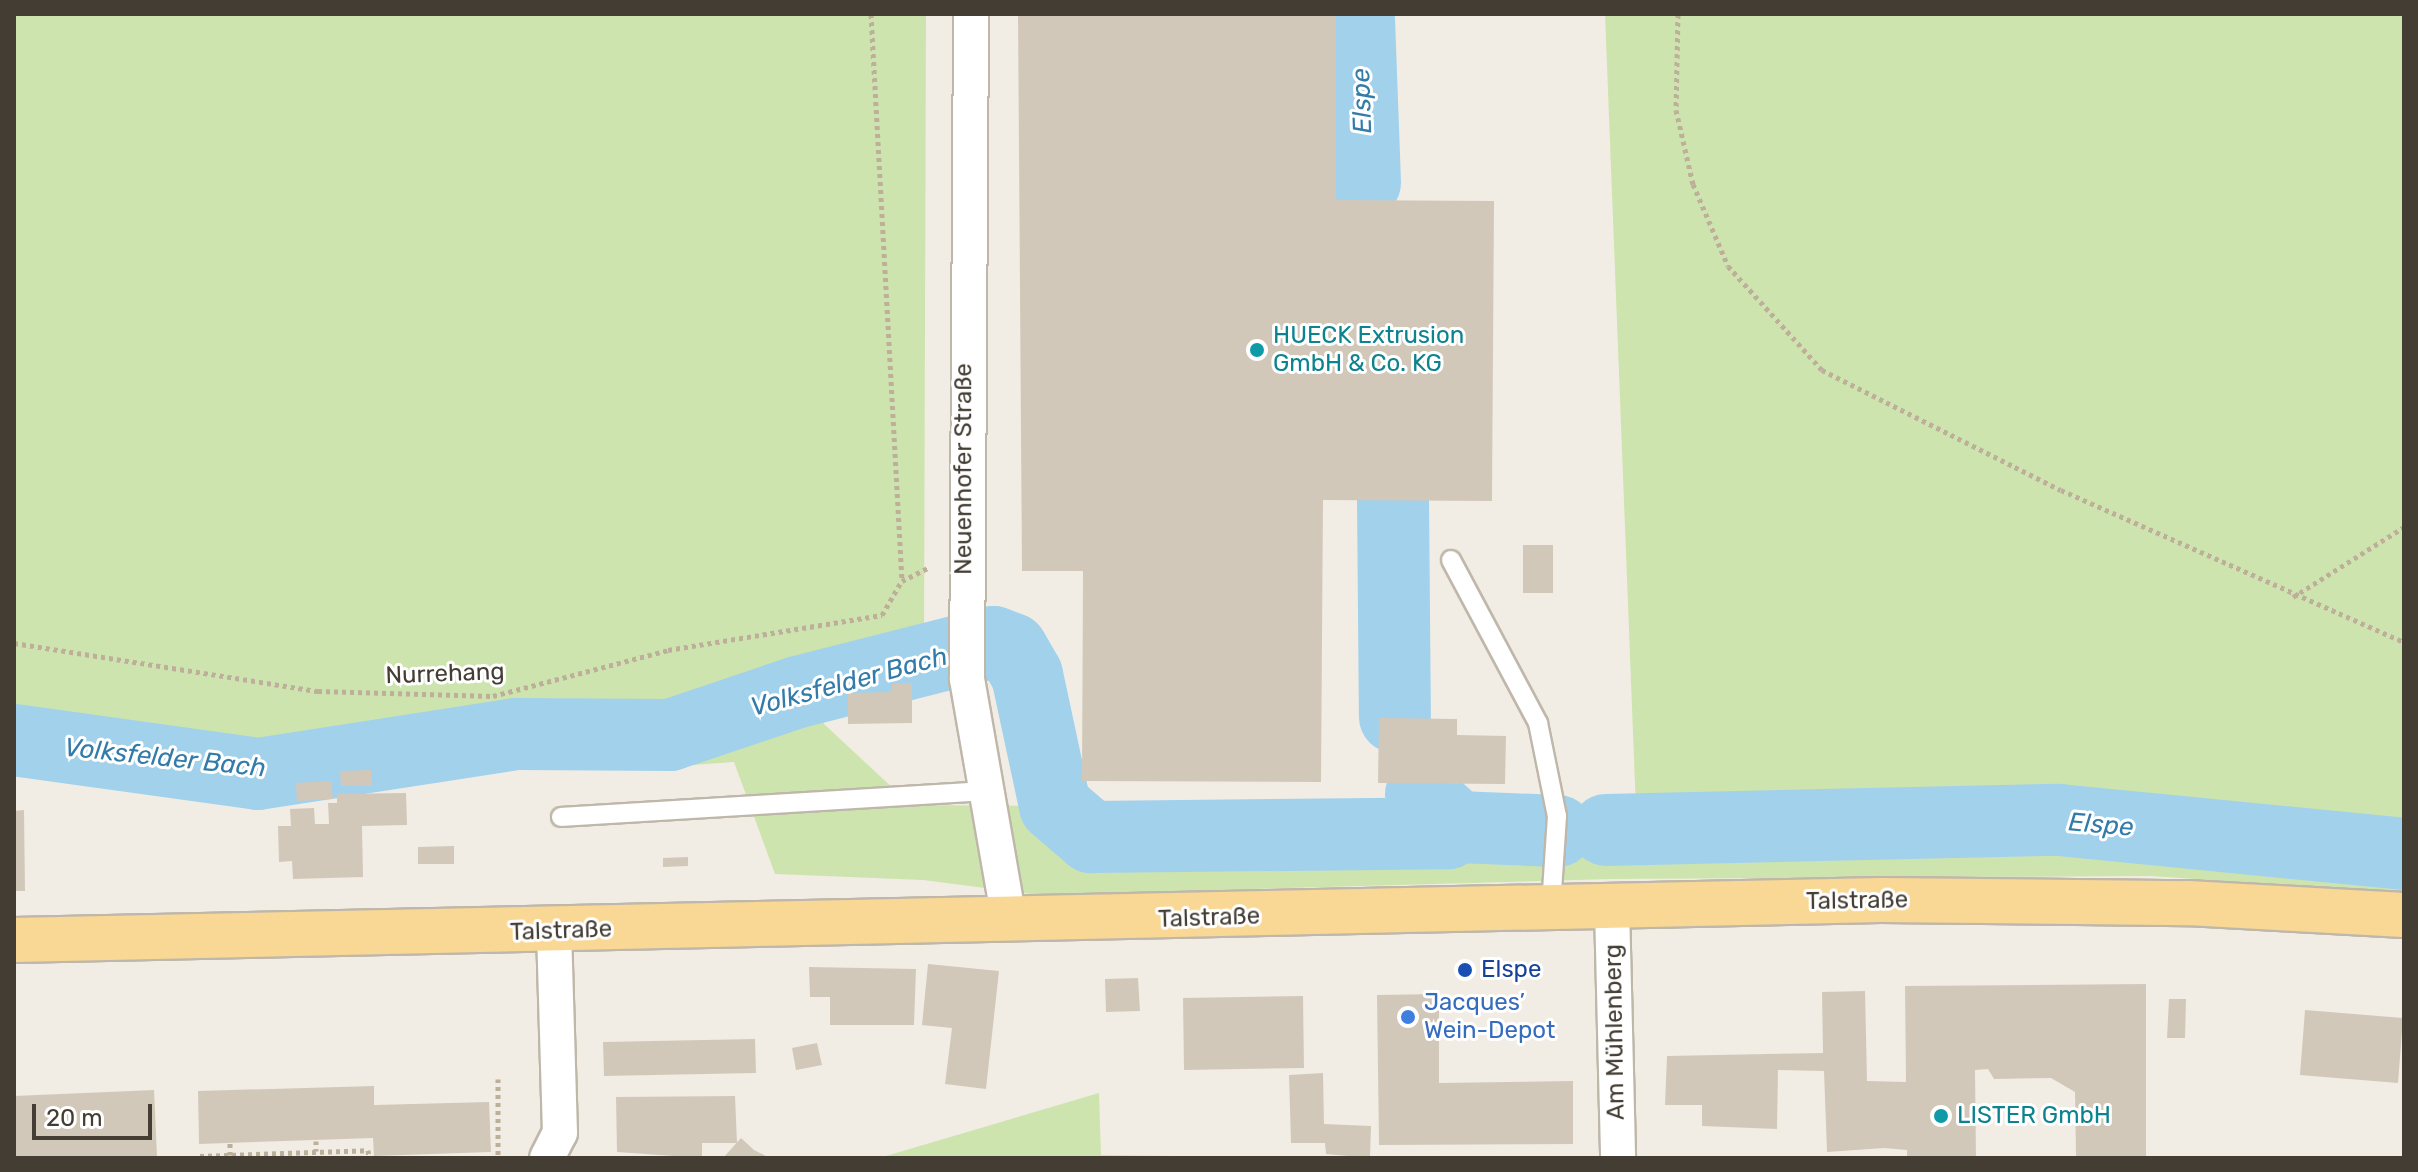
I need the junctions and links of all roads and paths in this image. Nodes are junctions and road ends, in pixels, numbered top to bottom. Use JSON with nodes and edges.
{"nodes":[{"id":1,"x":871,"y":14,"type":"edge"},
{"id":2,"x":971,"y":14,"type":"edge"},
{"id":3,"x":1678,"y":14,"type":"edge"},
{"id":4,"x":2404,"y":527,"type":"edge"},
{"id":5,"x":965,"y":550,"type":"junction"},
{"id":6,"x":1451,"y":560,"type":"dead end"},
{"id":7,"x":902,"y":581,"type":"junction"},
{"id":8,"x":2293,"y":597,"type":"junction"},
{"id":9,"x":2404,"y":642,"type":"edge"},
{"id":10,"x":14,"y":643,"type":"edge"},
{"id":11,"x":985,"y":791,"type":"junction"},
{"id":12,"x":561,"y":817,"type":"dead end"},
{"id":13,"x":1551,"y":907,"type":"junction"},
{"id":14,"x":1612,"y":907,"type":"junction"},
{"id":15,"x":2404,"y":915,"type":"edge"},
{"id":16,"x":1009,"y":920,"type":"junction"},
{"id":17,"x":554,"y":933,"type":"junction"},
{"id":18,"x":14,"y":940,"type":"edge"},
{"id":19,"x":498,"y":1079,"type":"dead end"},
{"id":20,"x":316,"y":1141,"type":"dead end"},
{"id":21,"x":230,"y":1143,"type":"dead end"},
{"id":22,"x":317,"y":1153,"type":"edge"},
{"id":23,"x":230,"y":1155,"type":"junction"},
{"id":24,"x":200,"y":1156,"type":"dead end"},
{"id":25,"x":369,"y":1158,"type":"edge"},
{"id":26,"x":498,"y":1158,"type":"edge"},
{"id":27,"x":547,"y":1158,"type":"edge"},
{"id":28,"x":1618,"y":1158,"type":"edge"}],
"edges":[{"from":1,"to":7,"type":"path"},
{"from":2,"to":5,"type":"street","name":"Neuenhofer Straße"},
{"from":3,"to":8,"type":"path"},
{"from":4,"to":8,"type":"path"},
{"from":5,"to":7,"type":"path"},
{"from":5,"to":11,"type":"street","name":"Neuenhofer Straße"},
{"from":6,"to":13,"type":"lane"},
{"from":7,"to":10,"type":"path","name":"Nurrehang"},
{"from":8,"to":9,"type":"path"},
{"from":11,"to":12,"type":"lane"},
{"from":11,"to":16,"type":"street","name":"Neuenhofer Straße"},
{"from":13,"to":14,"type":"main road","name":"Talstraße"},
{"from":13,"to":16,"type":"main road","name":"Talstraße"},
{"from":14,"to":15,"type":"main road","name":"Talstraße"},
{"from":14,"to":28,"type":"street","name":"Am Mühlenberg"},
{"from":16,"to":17,"type":"main road","name":"Talstraße"},
{"from":17,"to":18,"type":"main road","name":"Talstraße"},
{"from":17,"to":27,"type":"street"},
{"from":19,"to":26,"type":"path"},
{"from":20,"to":22,"type":"path"},
{"from":21,"to":23,"type":"path"},
{"from":22,"to":23,"type":"path"},
{"from":22,"to":25,"type":"path"},
{"from":23,"to":24,"type":"path"}]}
